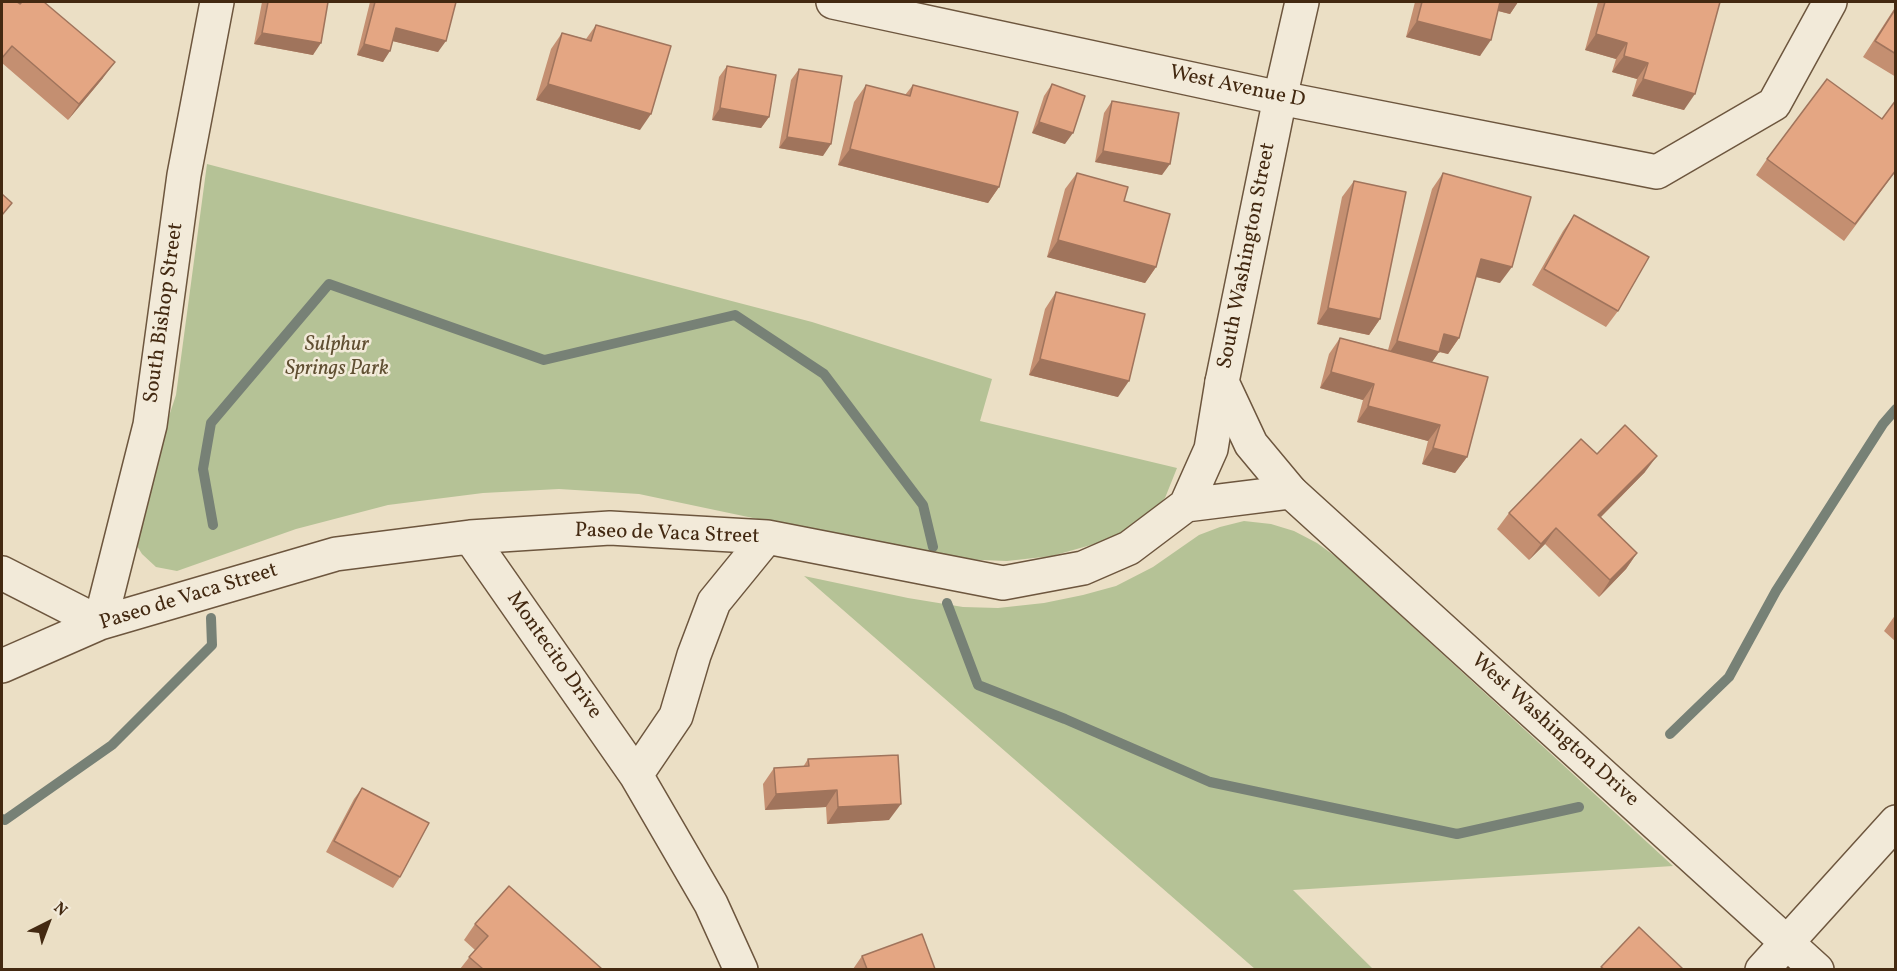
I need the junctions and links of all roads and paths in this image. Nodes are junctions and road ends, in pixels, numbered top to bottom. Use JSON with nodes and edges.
{"nodes":[{"id":1,"x":217,"y":2,"type":"edge"},
{"id":2,"x":832,"y":2,"type":"edge"},
{"id":3,"x":1302,"y":2,"type":"edge"},
{"id":4,"x":1830,"y":2,"type":"edge"},
{"id":5,"x":1280,"y":98,"type":"junction"},
{"id":6,"x":1222,"y":382,"type":"junction"},
{"id":7,"x":1291,"y":492,"type":"junction"},
{"id":8,"x":1186,"y":505,"type":"junction"},
{"id":9,"x":470,"y":537,"type":"junction"},
{"id":10,"x":767,"y":537,"type":"junction"},
{"id":11,"x":2,"y":573,"type":"edge"},
{"id":12,"x":100,"y":622,"type":"junction"},
{"id":13,"x":2,"y":666,"type":"edge"},
{"id":14,"x":636,"y":776,"type":"junction"},
{"id":15,"x":1896,"y":822,"type":"edge"},
{"id":16,"x":1787,"y":942,"type":"junction"},
{"id":17,"x":741,"y":969,"type":"edge"},
{"id":18,"x":1762,"y":969,"type":"edge"},
{"id":19,"x":1817,"y":969,"type":"edge"}],
"edges":[{"from":1,"to":12,"type":"street","name":"South Bishop Street"},
{"from":2,"to":5,"type":"street","name":"West Avenue D"},
{"from":3,"to":5,"type":"street","name":"South Washington Street"},
{"from":4,"to":5,"type":"street","name":"West Avenue D"},
{"from":5,"to":6,"type":"street","name":"South Washington Street"},
{"from":6,"to":7,"type":"street","name":"South Washington Street"},
{"from":6,"to":8,"type":"street"},
{"from":7,"to":8,"type":"street","name":"Paseo de Vaca Street"},
{"from":7,"to":16,"type":"street","name":"West Washington Drive"},
{"from":8,"to":10,"type":"street","name":"Paseo de Vaca Street"},
{"from":9,"to":10,"type":"street","name":"Paseo de Vaca Street"},
{"from":9,"to":12,"type":"street","name":"Paseo de Vaca Street"},
{"from":9,"to":14,"type":"street","name":"Montecito Drive"},
{"from":10,"to":14,"type":"street"},
{"from":11,"to":12,"type":"street"},
{"from":12,"to":13,"type":"street","name":"Paseo de Vaca Street"},
{"from":14,"to":17,"type":"street","name":"Montecito Drive"},
{"from":15,"to":16,"type":"street"},
{"from":16,"to":18,"type":"street"},
{"from":16,"to":19,"type":"street","name":"West Washington Drive"}]}
